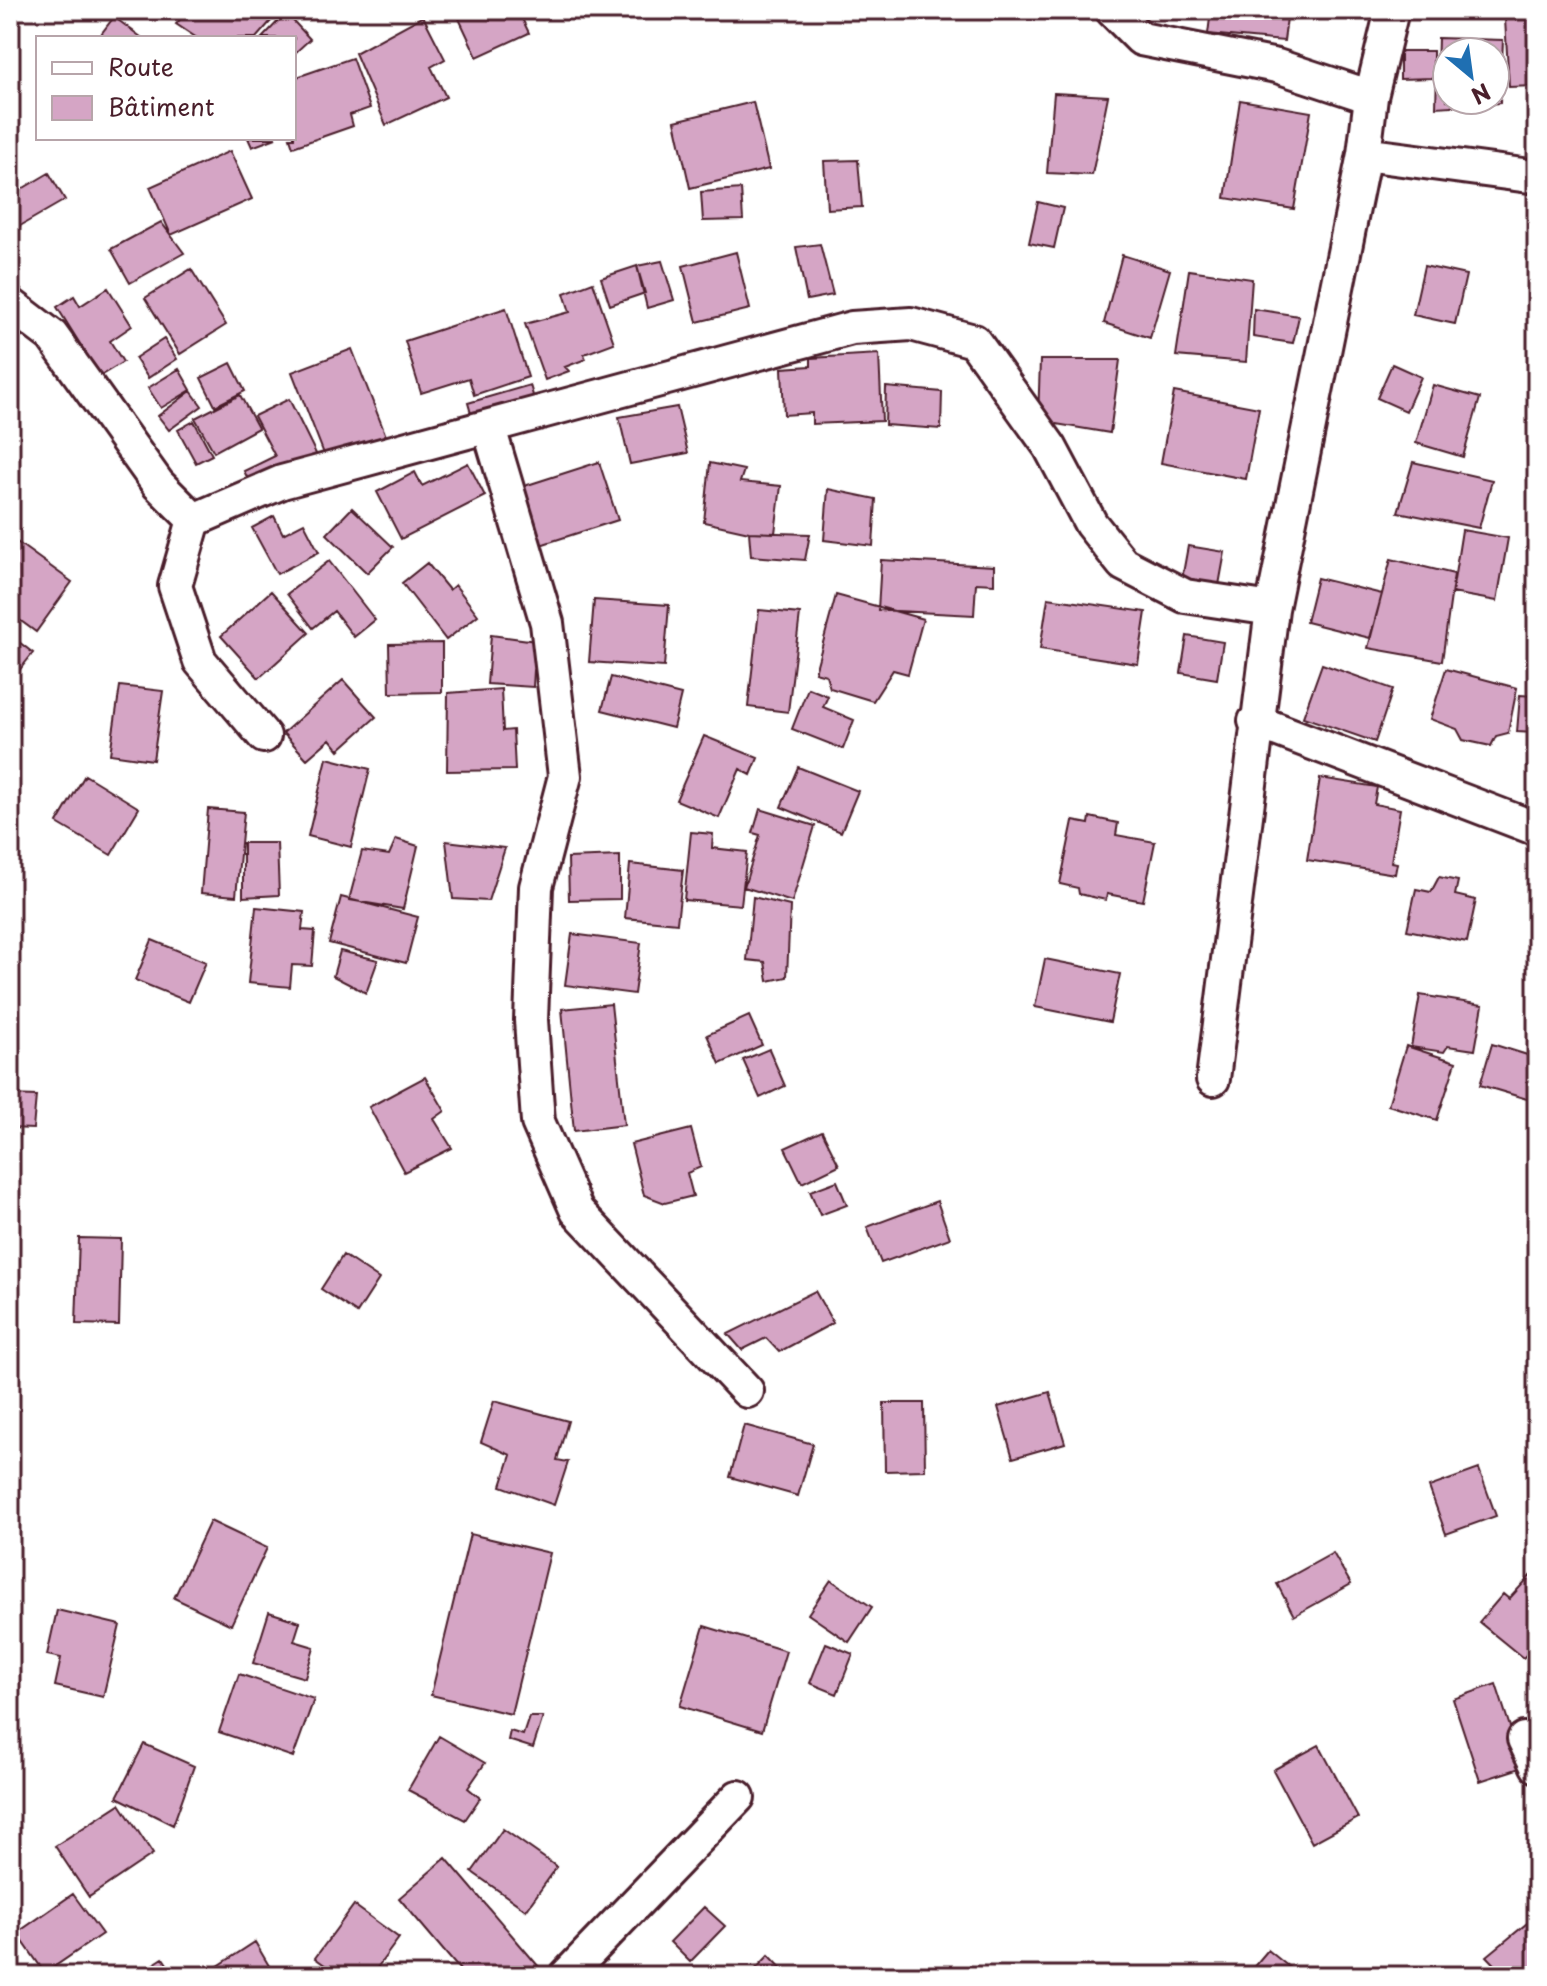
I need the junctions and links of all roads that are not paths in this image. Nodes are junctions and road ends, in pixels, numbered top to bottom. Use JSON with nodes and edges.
{"nodes":[{"id":1,"x":1112,"y":10,"type":"edge"},
{"id":2,"x":1392,"y":10,"type":"edge"},
{"id":3,"x":1371,"y":97,"type":"junction"},
{"id":4,"x":1364,"y":154,"type":"junction"},
{"id":5,"x":1537,"y":177,"type":"edge"},
{"id":6,"x":10,"y":304,"type":"edge"},
{"id":7,"x":489,"y":428,"type":"junction"},
{"id":8,"x":194,"y":520,"type":"junction"},
{"id":9,"x":1272,"y":609,"type":"junction"},
{"id":10,"x":1255,"y":721,"type":"junction"},
{"id":11,"x":264,"y":736,"type":"dead end"},
{"id":12,"x":1537,"y":829,"type":"edge"},
{"id":13,"x":1213,"y":1079,"type":"dead end"},
{"id":14,"x":747,"y":1391,"type":"dead end"},
{"id":15,"x":738,"y":1797,"type":"dead end"},
{"id":16,"x":566,"y":1976,"type":"edge"}],
"edges":[{"from":1,"to":3,"type":"street"},
{"from":2,"to":3,"type":"street"},
{"from":3,"to":4,"type":"street"},
{"from":4,"to":5,"type":"street"},
{"from":4,"to":9,"type":"street"},
{"from":6,"to":8,"type":"street"},
{"from":7,"to":8,"type":"street"},
{"from":7,"to":9,"type":"street"},
{"from":7,"to":14,"type":"street"},
{"from":8,"to":11,"type":"street"},
{"from":9,"to":10,"type":"street"},
{"from":10,"to":12,"type":"street"},
{"from":10,"to":13,"type":"street"},
{"from":15,"to":16,"type":"street"}]}
